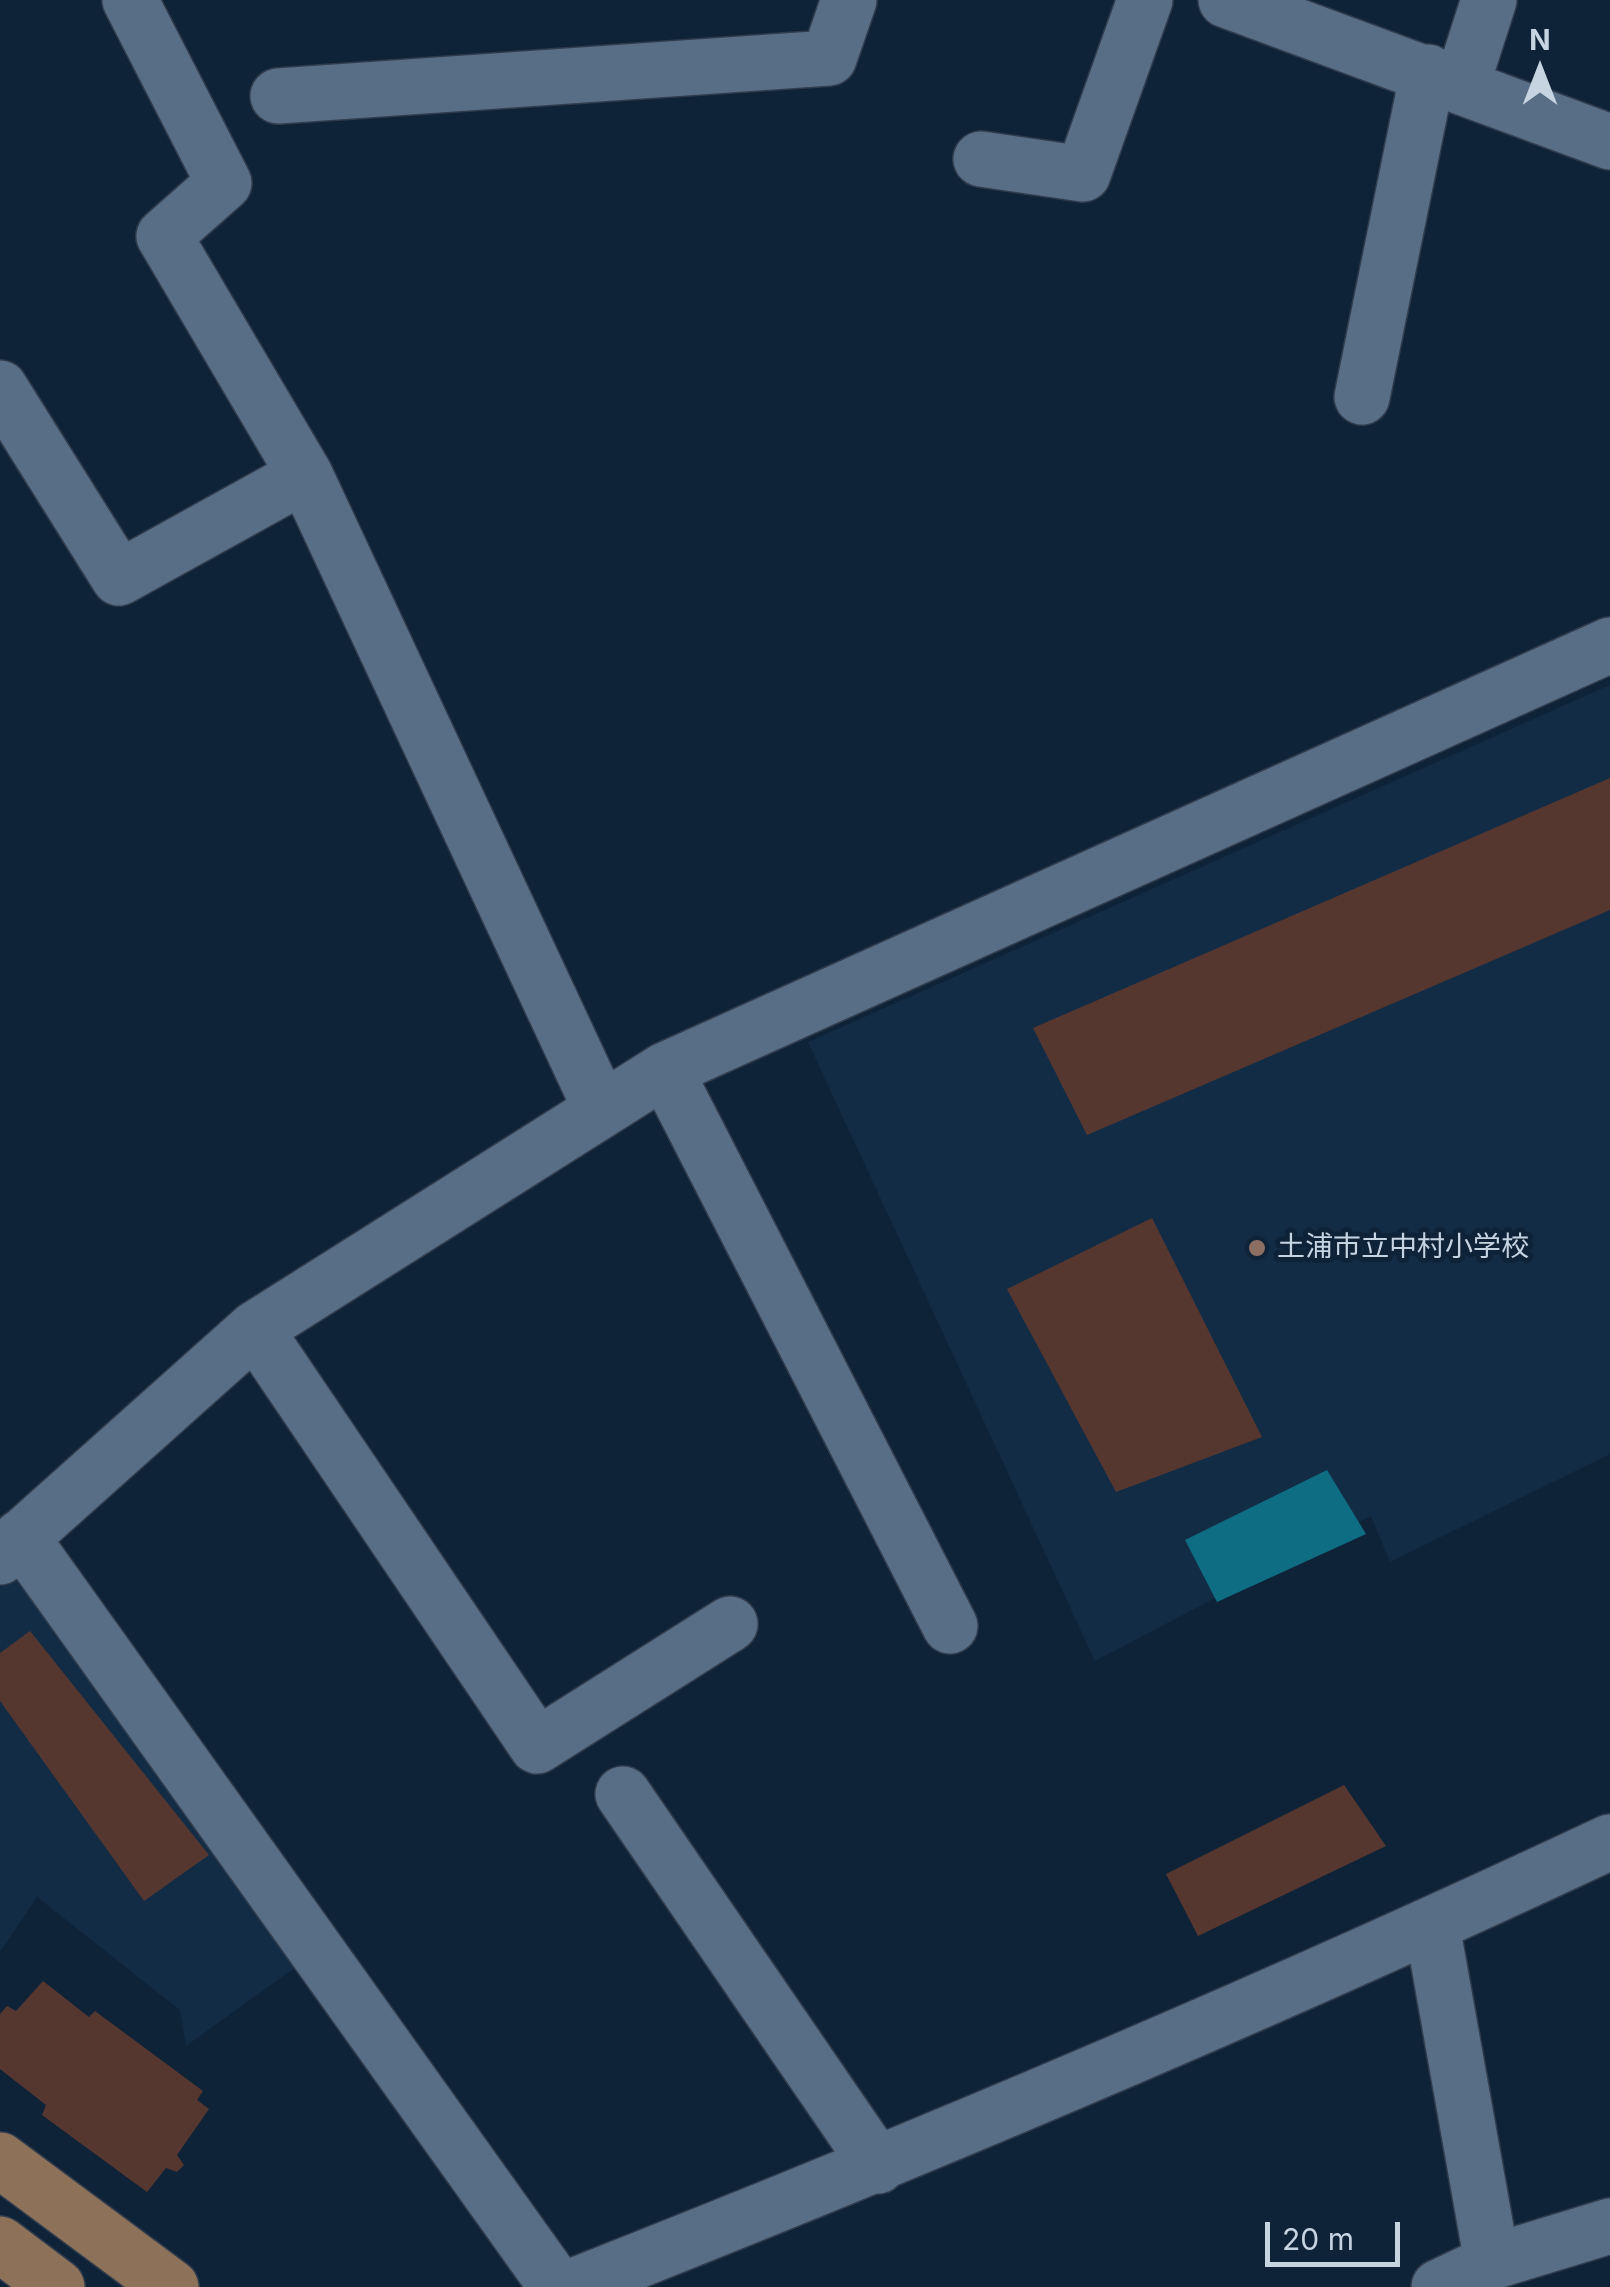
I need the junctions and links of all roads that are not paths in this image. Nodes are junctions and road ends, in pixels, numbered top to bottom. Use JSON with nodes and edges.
{"nodes":[{"id":1,"x":130,"y":0,"type":"edge"},
{"id":2,"x":849,"y":0,"type":"edge"},
{"id":3,"x":1144,"y":0,"type":"edge"},
{"id":4,"x":1226,"y":0,"type":"edge"},
{"id":5,"x":1490,"y":0,"type":"edge"},
{"id":6,"x":1445,"y":78,"type":"junction"},
{"id":7,"x":278,"y":96,"type":"dead end"},
{"id":8,"x":1610,"y":142,"type":"edge"},
{"id":9,"x":981,"y":159,"type":"dead end"},
{"id":10,"x":0,"y":388,"type":"edge"},
{"id":11,"x":1362,"y":398,"type":"dead end"},
{"id":12,"x":304,"y":475,"type":"junction"},
{"id":13,"x":1610,"y":645,"type":"edge"},
{"id":14,"x":665,"y":1070,"type":"junction"},
{"id":15,"x":601,"y":1109,"type":"junction"},
{"id":16,"x":255,"y":1329,"type":"junction"},
{"id":17,"x":11,"y":1547,"type":"edge"},
{"id":18,"x":730,"y":1624,"type":"dead end"},
{"id":19,"x":950,"y":1626,"type":"dead end"},
{"id":20,"x":623,"y":1794,"type":"dead end"},
{"id":21,"x":1610,"y":1842,"type":"edge"},
{"id":22,"x":1432,"y":1926,"type":"junction"},
{"id":23,"x":0,"y":2160,"type":"edge"},
{"id":24,"x":878,"y":2166,"type":"junction"},
{"id":25,"x":1610,"y":2226,"type":"edge"},
{"id":26,"x":0,"y":2244,"type":"edge"},
{"id":27,"x":1492,"y":2262,"type":"junction"},
{"id":28,"x":57,"y":2287,"type":"edge"},
{"id":29,"x":171,"y":2287,"type":"edge"},
{"id":30,"x":557,"y":2287,"type":"edge"},
{"id":31,"x":571,"y":2287,"type":"edge"},
{"id":32,"x":1439,"y":2287,"type":"edge"}],
"edges":[{"from":1,"to":12,"type":"street"},
{"from":2,"to":7,"type":"street"},
{"from":3,"to":9,"type":"street"},
{"from":4,"to":6,"type":"street"},
{"from":5,"to":6,"type":"street"},
{"from":6,"to":8,"type":"street"},
{"from":6,"to":11,"type":"street"},
{"from":10,"to":12,"type":"street"},
{"from":12,"to":15,"type":"street"},
{"from":13,"to":14,"type":"street"},
{"from":14,"to":15,"type":"street"},
{"from":14,"to":19,"type":"street"},
{"from":15,"to":16,"type":"street"},
{"from":16,"to":17,"type":"street"},
{"from":16,"to":18,"type":"street"},
{"from":17,"to":30,"type":"street"},
{"from":20,"to":24,"type":"street"},
{"from":21,"to":22,"type":"street"},
{"from":22,"to":24,"type":"street"},
{"from":22,"to":27,"type":"street"},
{"from":23,"to":29,"type":"main road"},
{"from":24,"to":31,"type":"street"},
{"from":25,"to":27,"type":"street"},
{"from":26,"to":28,"type":"main road"},
{"from":27,"to":32,"type":"street"}]}
